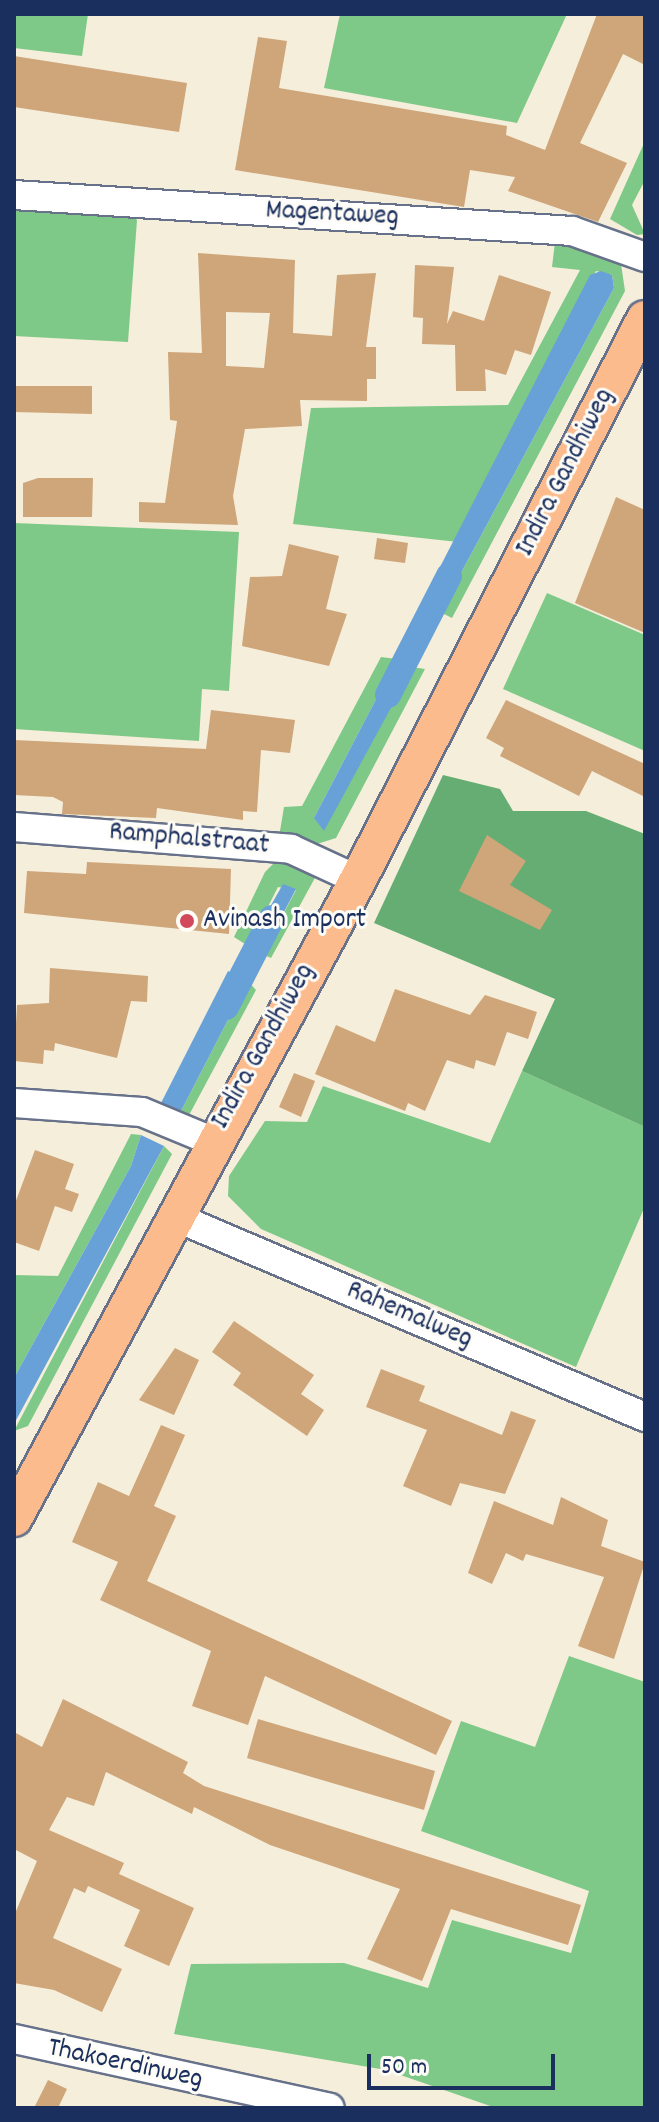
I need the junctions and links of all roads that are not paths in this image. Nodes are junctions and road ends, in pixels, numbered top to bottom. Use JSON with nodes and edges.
{"nodes":[{"id":1,"x":14,"y":195,"type":"edge"},
{"id":2,"x":645,"y":257,"type":"edge"},
{"id":3,"x":645,"y":319,"type":"edge"},
{"id":4,"x":14,"y":827,"type":"edge"},
{"id":5,"x":358,"y":880,"type":"junction"},
{"id":6,"x":14,"y":1103,"type":"edge"},
{"id":7,"x":212,"y":1141,"type":"junction"},
{"id":8,"x":173,"y":1216,"type":"junction"},
{"id":9,"x":645,"y":1417,"type":"edge"},
{"id":10,"x":14,"y":1518,"type":"edge"},
{"id":11,"x":14,"y":2039,"type":"edge"},
{"id":12,"x":330,"y":2108,"type":"edge"}],
"edges":[{"from":1,"to":2,"type":"street","name":"Magentaweg"},
{"from":3,"to":5,"type":"main road","name":"Indira Gandhiweg"},
{"from":4,"to":5,"type":"street","name":"Ramphalstraat"},
{"from":5,"to":7,"type":"main road","name":"Indira Gandhiweg"},
{"from":6,"to":7,"type":"street"},
{"from":7,"to":8,"type":"main road","name":"Indira Gandhiweg"},
{"from":8,"to":9,"type":"street","name":"Rahemalweg"},
{"from":8,"to":10,"type":"main road","name":"Indira Gandhiweg"},
{"from":11,"to":12,"type":"street","name":"Thakoerdinweg"}]}
